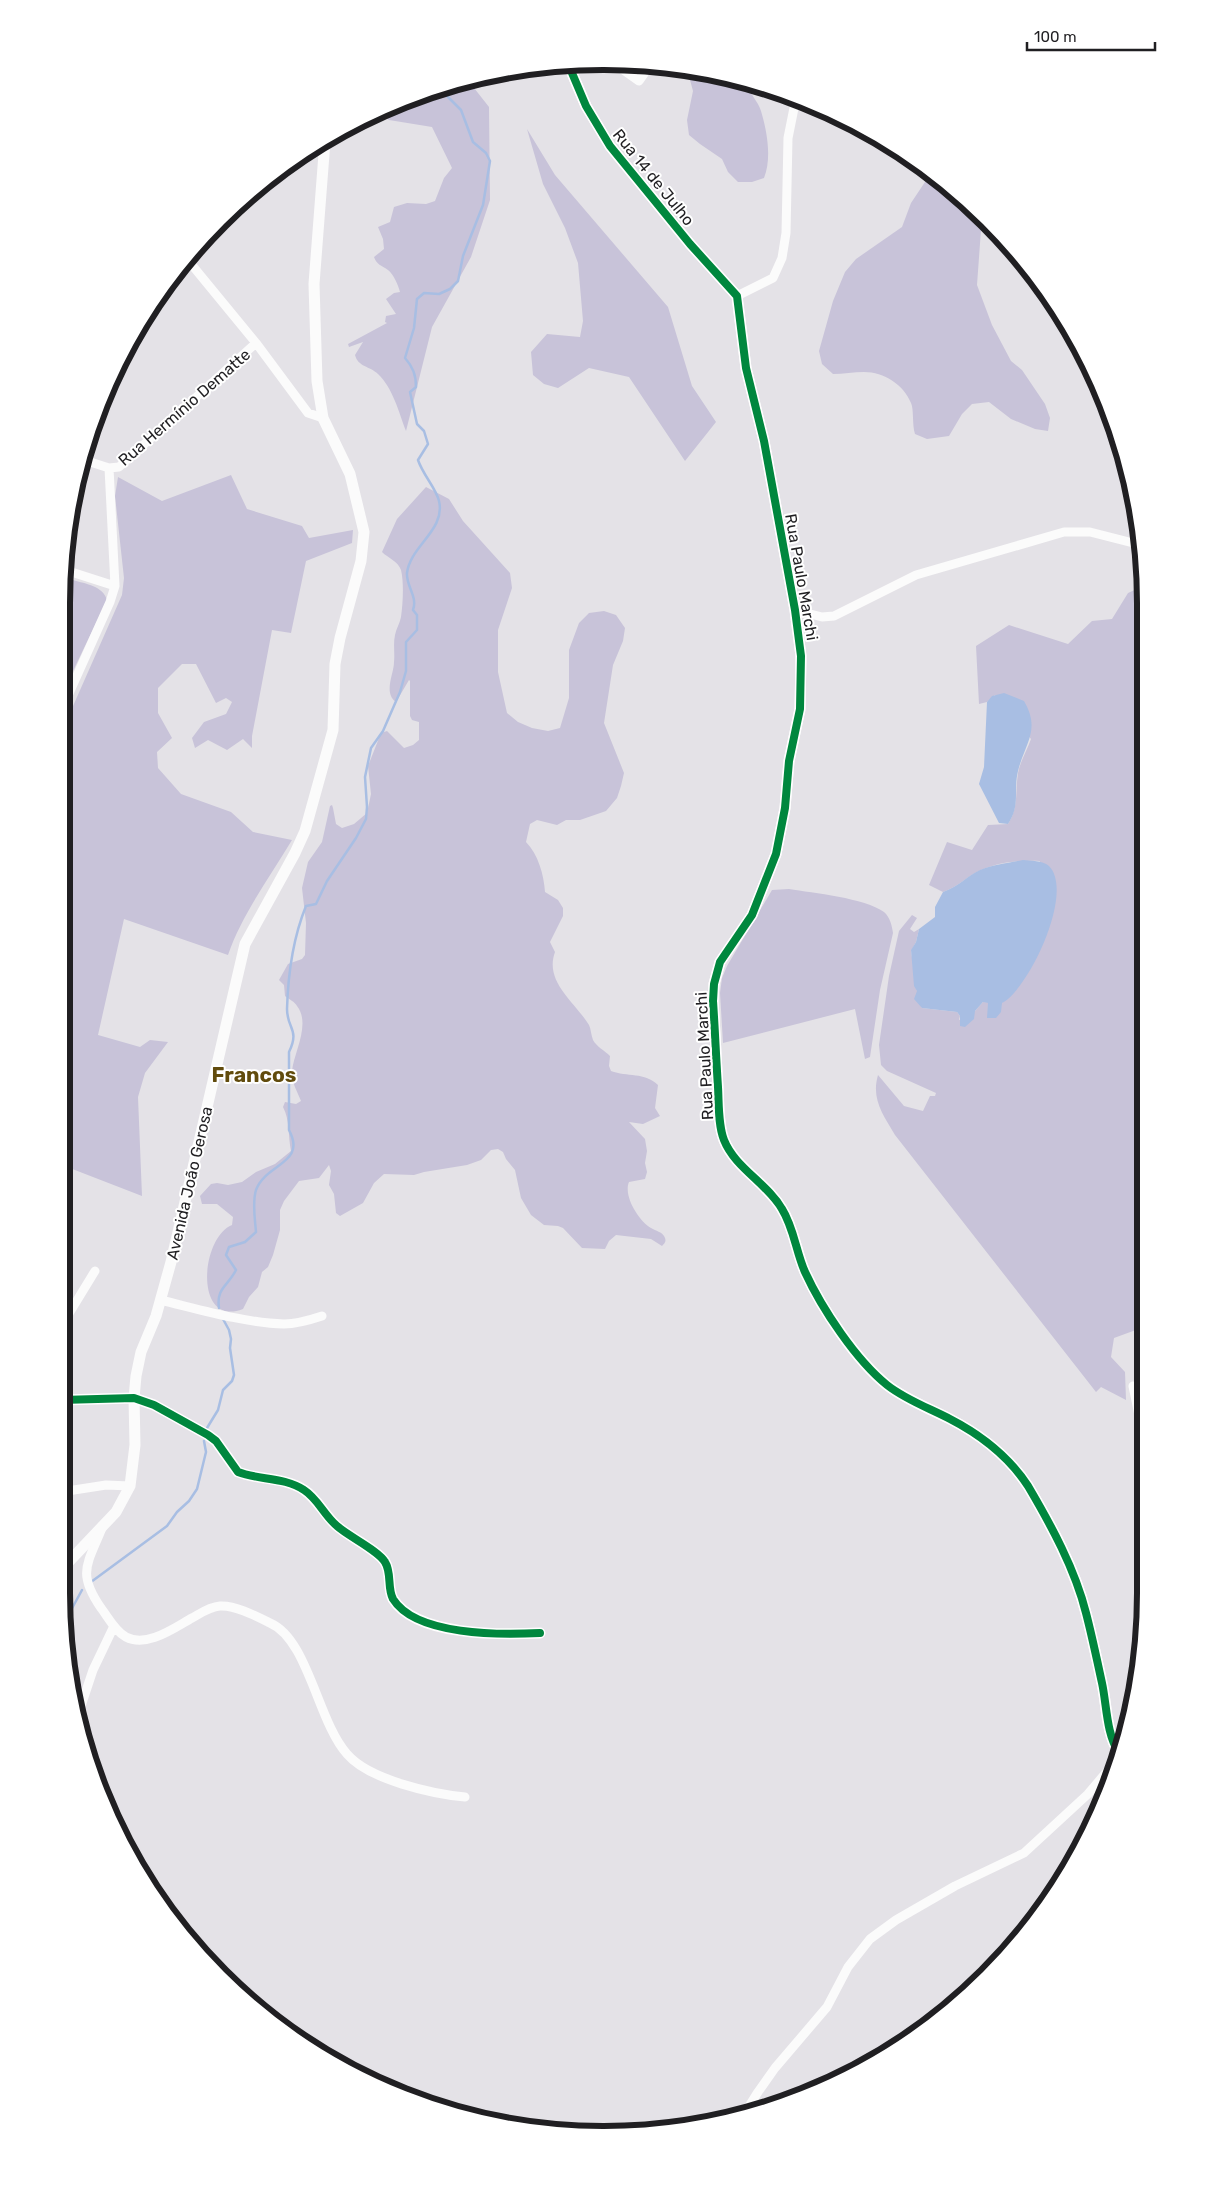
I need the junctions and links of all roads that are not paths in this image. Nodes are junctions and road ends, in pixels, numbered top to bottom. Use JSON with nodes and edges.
{"nodes":[{"id":1,"x":572,"y":71,"type":"edge"},
{"id":2,"x":624,"y":71,"type":"edge"},
{"id":3,"x":644,"y":72,"type":"edge"},
{"id":4,"x":794,"y":106,"type":"edge"},
{"id":5,"x":324,"y":149,"type":"edge"},
{"id":6,"x":191,"y":265,"type":"edge"},
{"id":7,"x":737,"y":296,"type":"junction"},
{"id":8,"x":256,"y":343,"type":"junction"},
{"id":9,"x":323,"y":418,"type":"junction"},
{"id":10,"x":89,"y":462,"type":"edge"},
{"id":11,"x":109,"y":468,"type":"junction"},
{"id":12,"x":1133,"y":543,"type":"edge"},
{"id":13,"x":71,"y":572,"type":"edge"},
{"id":14,"x":115,"y":586,"type":"junction"},
{"id":15,"x":795,"y":610,"type":"junction"},
{"id":16,"x":70,"y":691,"type":"edge"},
{"id":17,"x":95,"y":1271,"type":"dead end"},
{"id":18,"x":160,"y":1300,"type":"junction"},
{"id":19,"x":70,"y":1312,"type":"edge"},
{"id":20,"x":322,"y":1316,"type":"dead end"},
{"id":21,"x":1133,"y":1386,"type":"dead end"},
{"id":22,"x":134,"y":1398,"type":"junction"},
{"id":23,"x":70,"y":1400,"type":"edge"},
{"id":24,"x":1137,"y":1406,"type":"edge"},
{"id":25,"x":130,"y":1486,"type":"junction"},
{"id":26,"x":70,"y":1491,"type":"edge"},
{"id":27,"x":103,"y":1526,"type":"junction"},
{"id":28,"x":70,"y":1561,"type":"edge"},
{"id":29,"x":114,"y":1626,"type":"junction"},
{"id":30,"x":540,"y":1633,"type":"dead end"},
{"id":31,"x":82,"y":1704,"type":"edge"},
{"id":32,"x":1115,"y":1745,"type":"edge"},
{"id":33,"x":1105,"y":1774,"type":"edge"},
{"id":34,"x":465,"y":1797,"type":"dead end"},
{"id":35,"x":750,"y":2106,"type":"edge"}],
"edges":[{"from":1,"to":7,"type":"street","name":"Rua 14 de Julho"},
{"from":2,"to":3,"type":"street"},
{"from":4,"to":7,"type":"street"},
{"from":5,"to":9,"type":"street","name":"Avenida João Gerosa"},
{"from":6,"to":8,"type":"street"},
{"from":7,"to":15,"type":"street","name":"Rua Paulo Marchi"},
{"from":8,"to":9,"type":"street"},
{"from":8,"to":11,"type":"street","name":"Rua Hermínio Dematte"},
{"from":9,"to":18,"type":"street","name":"Avenida João Gerosa"},
{"from":10,"to":11,"type":"street","name":"Rua Hermínio Dematte"},
{"from":11,"to":14,"type":"street"},
{"from":12,"to":15,"type":"street"},
{"from":13,"to":14,"type":"street"},
{"from":14,"to":16,"type":"street"},
{"from":15,"to":32,"type":"street","name":"Rua Paulo Marchi"},
{"from":17,"to":19,"type":"street"},
{"from":18,"to":20,"type":"street"},
{"from":18,"to":22,"type":"street","name":"Avenida João Gerosa"},
{"from":21,"to":24,"type":"street"},
{"from":22,"to":23,"type":"street"},
{"from":22,"to":25,"type":"street","name":"Avenida João Gerosa"},
{"from":22,"to":30,"type":"street"},
{"from":25,"to":26,"type":"street"},
{"from":25,"to":27,"type":"street","name":"Avenida João Gerosa"},
{"from":27,"to":28,"type":"street","name":"Avenida João Gerosa"},
{"from":27,"to":29,"type":"street"},
{"from":29,"to":31,"type":"street"},
{"from":29,"to":34,"type":"street"},
{"from":33,"to":35,"type":"street"}]}
